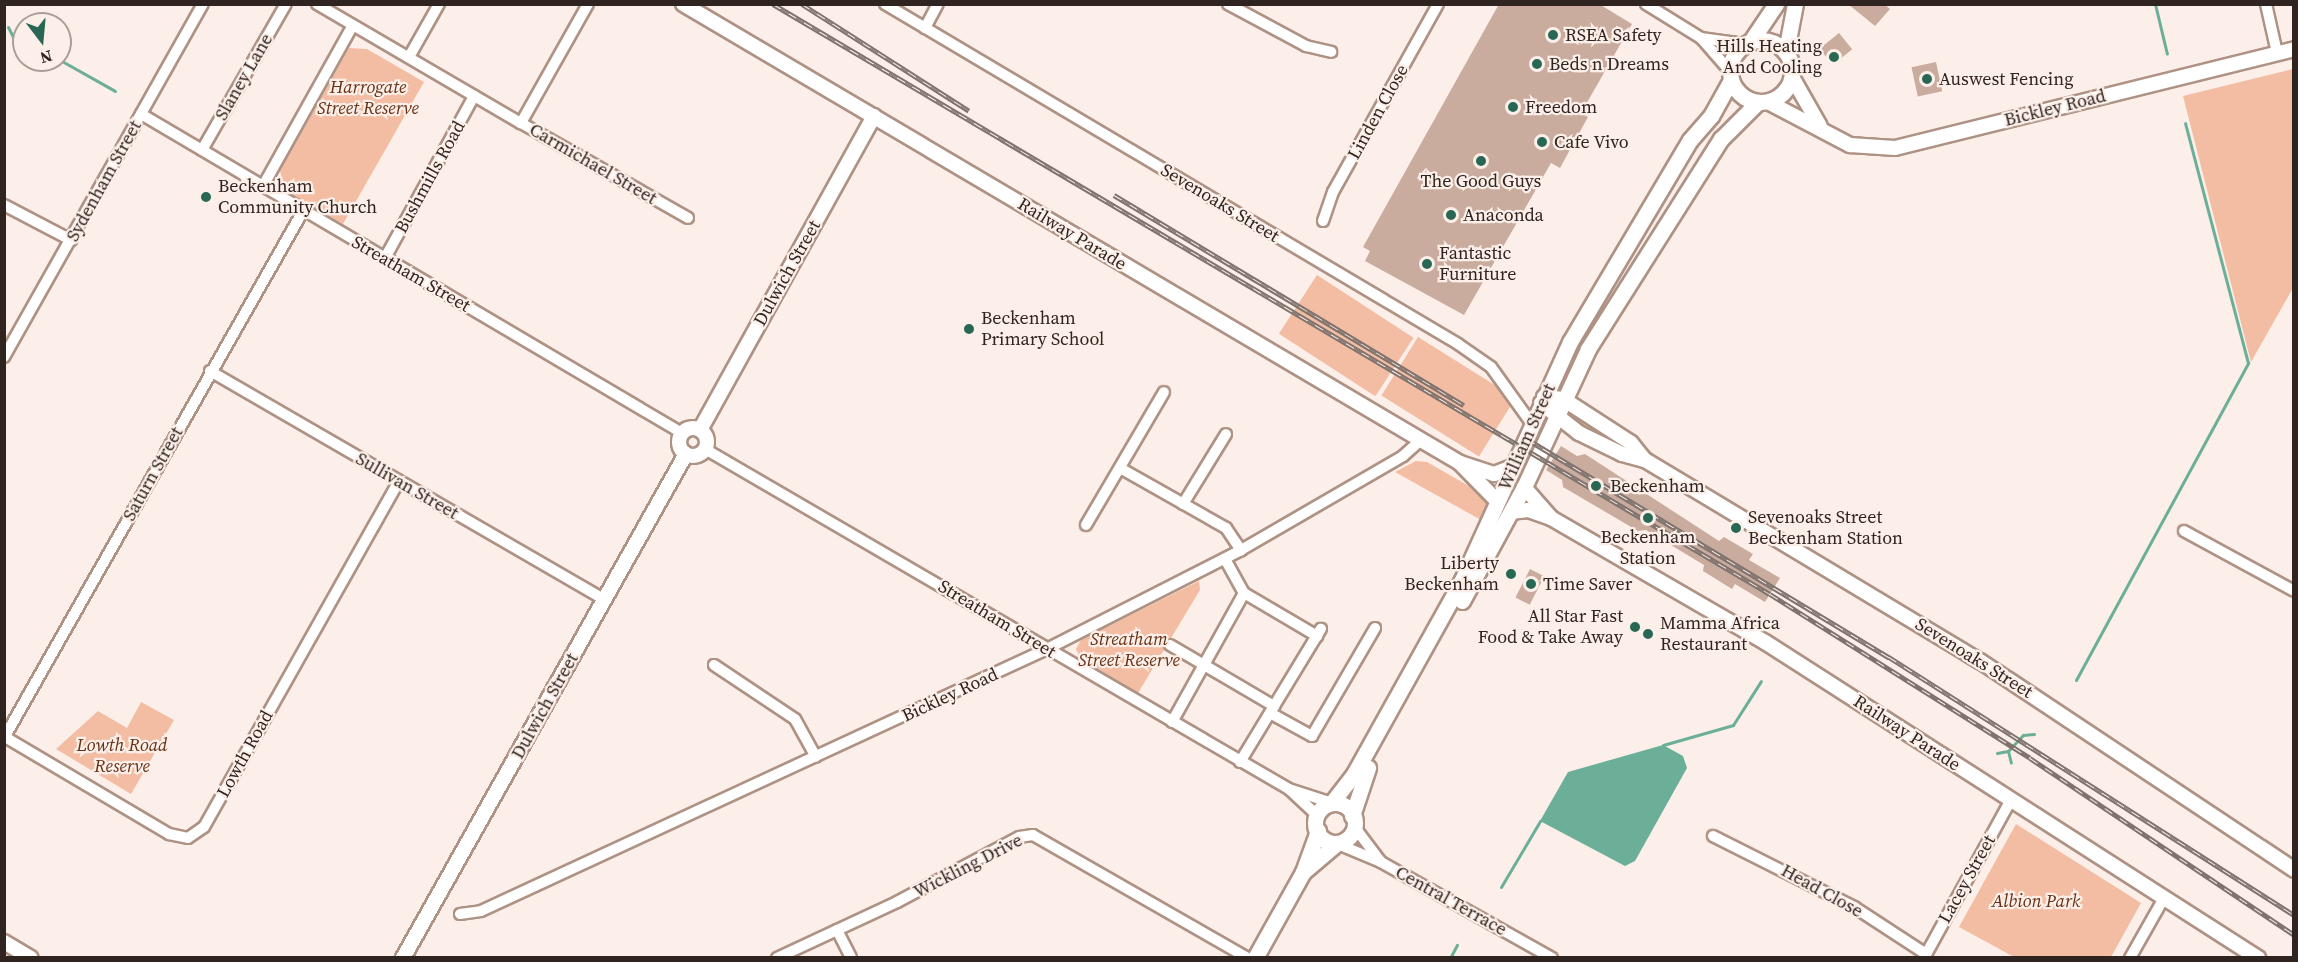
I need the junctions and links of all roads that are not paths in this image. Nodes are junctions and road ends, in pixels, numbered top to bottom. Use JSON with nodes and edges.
{"nodes":[{"id":1,"x":203,"y":4,"type":"edge"},
{"id":2,"x":286,"y":4,"type":"edge"},
{"id":3,"x":317,"y":4,"type":"edge"},
{"id":4,"x":439,"y":4,"type":"edge"},
{"id":5,"x":588,"y":4,"type":"edge"},
{"id":6,"x":683,"y":4,"type":"edge"},
{"id":7,"x":885,"y":4,"type":"edge"},
{"id":8,"x":938,"y":4,"type":"edge"},
{"id":9,"x":1227,"y":4,"type":"edge"},
{"id":10,"x":1438,"y":4,"type":"edge"},
{"id":11,"x":1646,"y":4,"type":"edge"},
{"id":12,"x":1776,"y":4,"type":"edge"},
{"id":13,"x":1795,"y":4,"type":"edge"},
{"id":14,"x":2266,"y":4,"type":"edge"},
{"id":15,"x":353,"y":25,"type":"junction"},
{"id":16,"x":925,"y":28,"type":"junction"},
{"id":17,"x":1701,"y":38,"type":"junction"},
{"id":18,"x":1748,"y":43,"type":"junction"},
{"id":19,"x":2294,"y":49,"type":"edge"},
{"id":20,"x":1786,"y":51,"type":"junction"},
{"id":21,"x":1331,"y":52,"type":"dead end"},
{"id":22,"x":2277,"y":53,"type":"junction"},
{"id":23,"x":409,"y":57,"type":"junction"},
{"id":24,"x":1730,"y":75,"type":"junction"},
{"id":25,"x":1792,"y":77,"type":"junction"},
{"id":26,"x":474,"y":96,"type":"junction"},
{"id":27,"x":1763,"y":102,"type":"junction"},
{"id":28,"x":141,"y":114,"type":"junction"},
{"id":29,"x":874,"y":117,"type":"junction"},
{"id":30,"x":521,"y":123,"type":"junction"},
{"id":31,"x":1820,"y":126,"type":"junction"},
{"id":32,"x":202,"y":150,"type":"junction"},
{"id":33,"x":262,"y":186,"type":"junction"},
{"id":34,"x":4,"y":205,"type":"edge"},
{"id":35,"x":303,"y":211,"type":"junction"},
{"id":36,"x":688,"y":218,"type":"dead end"},
{"id":37,"x":1323,"y":221,"type":"dead end"},
{"id":38,"x":71,"y":240,"type":"junction"},
{"id":39,"x":385,"y":258,"type":"junction"},
{"id":40,"x":4,"y":357,"type":"edge"},
{"id":41,"x":210,"y":371,"type":"junction"},
{"id":42,"x":1164,"y":392,"type":"dead end"},
{"id":43,"x":1563,"y":399,"type":"junction"},
{"id":44,"x":1543,"y":400,"type":"junction"},
{"id":45,"x":1555,"y":418,"type":"junction"},
{"id":46,"x":1532,"y":424,"type":"junction"},
{"id":47,"x":700,"y":430,"type":"junction"},
{"id":48,"x":682,"y":433,"type":"junction"},
{"id":49,"x":1226,"y":434,"type":"dead end"},
{"id":50,"x":1421,"y":440,"type":"junction"},
{"id":51,"x":705,"y":449,"type":"junction"},
{"id":52,"x":686,"y":453,"type":"junction"},
{"id":53,"x":1645,"y":460,"type":"junction"},
{"id":54,"x":1460,"y":463,"type":"junction"},
{"id":55,"x":1515,"y":466,"type":"junction"},
{"id":56,"x":1120,"y":468,"type":"junction"},
{"id":57,"x":399,"y":481,"type":"junction"},
{"id":58,"x":1524,"y":487,"type":"junction"},
{"id":59,"x":1498,"y":502,"type":"junction"},
{"id":60,"x":1183,"y":504,"type":"junction"},
{"id":61,"x":1511,"y":512,"type":"junction"},
{"id":62,"x":1551,"y":518,"type":"junction"},
{"id":63,"x":1086,"y":525,"type":"dead end"},
{"id":64,"x":2184,"y":531,"type":"dead end"},
{"id":65,"x":1241,"y":550,"type":"junction"},
{"id":66,"x":1225,"y":559,"type":"junction"},
{"id":67,"x":2294,"y":591,"type":"edge"},
{"id":68,"x":1244,"y":593,"type":"junction"},
{"id":69,"x":605,"y":600,"type":"junction"},
{"id":70,"x":1375,"y":628,"type":"dead end"},
{"id":71,"x":1170,"y":645,"type":"dead end"},
{"id":72,"x":1047,"y":649,"type":"junction"},
{"id":73,"x":1203,"y":664,"type":"junction"},
{"id":74,"x":714,"y":665,"type":"dead end"},
{"id":75,"x":1272,"y":710,"type":"junction"},
{"id":76,"x":1172,"y":722,"type":"junction"},
{"id":77,"x":5,"y":738,"type":"edge"},
{"id":78,"x":816,"y":757,"type":"junction"},
{"id":79,"x":1240,"y":762,"type":"junction"},
{"id":80,"x":1289,"y":789,"type":"junction"},
{"id":81,"x":2011,"y":800,"type":"junction"},
{"id":82,"x":1331,"y":801,"type":"junction"},
{"id":83,"x":1352,"y":821,"type":"junction"},
{"id":84,"x":1318,"y":823,"type":"junction"},
{"id":85,"x":1713,"y":836,"type":"dead end"},
{"id":86,"x":1338,"y":845,"type":"junction"},
{"id":87,"x":1381,"y":862,"type":"junction"},
{"id":88,"x":2294,"y":870,"type":"edge"},
{"id":89,"x":1303,"y":872,"type":"junction"},
{"id":90,"x":2164,"y":898,"type":"junction"},
{"id":91,"x":460,"y":914,"type":"dead end"},
{"id":92,"x":837,"y":930,"type":"junction"},
{"id":93,"x":4,"y":942,"type":"edge"},
{"id":94,"x":1925,"y":956,"type":"edge"},
{"id":95,"x":31,"y":957,"type":"edge"},
{"id":96,"x":403,"y":957,"type":"edge"},
{"id":97,"x":777,"y":957,"type":"edge"},
{"id":98,"x":851,"y":957,"type":"edge"},
{"id":99,"x":1248,"y":957,"type":"edge"},
{"id":100,"x":1255,"y":957,"type":"edge"},
{"id":101,"x":1552,"y":957,"type":"edge"},
{"id":102,"x":2130,"y":957,"type":"edge"},
{"id":103,"x":2258,"y":957,"type":"edge"}],
"edges":[{"from":1,"to":28,"type":"street","name":"Sydenham Street"},
{"from":2,"to":32,"type":"street","name":"Slaney Lane"},
{"from":3,"to":15,"type":"street"},
{"from":4,"to":23,"type":"street"},
{"from":5,"to":30,"type":"street","name":"Carmichael Street"},
{"from":6,"to":29,"type":"street","name":"Railway Parade"},
{"from":7,"to":16,"type":"street","name":"Sevenoaks Street"},
{"from":8,"to":16,"type":"street"},
{"from":9,"to":21,"type":"street"},
{"from":10,"to":37,"type":"street","name":"Linden Close"},
{"from":11,"to":17,"type":"street"},
{"from":12,"to":18,"type":"main road"},
{"from":13,"to":20,"type":"main road"},
{"from":14,"to":22,"type":"street"},
{"from":15,"to":23,"type":"street"},
{"from":15,"to":33,"type":"street"},
{"from":16,"to":46,"type":"street","name":"Sevenoaks Street"},
{"from":17,"to":18,"type":"street"},
{"from":17,"to":24,"type":"street"},
{"from":18,"to":20,"type":"main road"},
{"from":18,"to":24,"type":"main road"},
{"from":19,"to":22,"type":"street","name":"Bickley Road"},
{"from":20,"to":25,"type":"main road"},
{"from":22,"to":31,"type":"street","name":"Bickley Road"},
{"from":23,"to":26,"type":"street"},
{"from":24,"to":27,"type":"main road"},
{"from":24,"to":44,"type":"main road","name":"William Street"},
{"from":25,"to":27,"type":"main road"},
{"from":25,"to":31,"type":"street","name":"Bickley Road"},
{"from":26,"to":30,"type":"street"},
{"from":26,"to":39,"type":"street","name":"Bushmills Road"},
{"from":27,"to":31,"type":"street","name":"Bickley Road"},
{"from":27,"to":43,"type":"main road","name":"William Street"},
{"from":28,"to":32,"type":"street","name":"Streatham Street"},
{"from":28,"to":38,"type":"street","name":"Sydenham Street"},
{"from":29,"to":47,"type":"street","name":"Dulwich Street"},
{"from":29,"to":50,"type":"street","name":"Railway Parade"},
{"from":30,"to":36,"type":"street","name":"Carmichael Street"},
{"from":32,"to":33,"type":"street","name":"Streatham Street"},
{"from":33,"to":35,"type":"street","name":"Streatham Street"},
{"from":34,"to":38,"type":"street"},
{"from":35,"to":39,"type":"street","name":"Streatham Street"},
{"from":35,"to":41,"type":"street","name":"Saturn Street"},
{"from":38,"to":40,"type":"street","name":"Sydenham Street"},
{"from":39,"to":48,"type":"street","name":"Streatham Street"},
{"from":41,"to":57,"type":"street","name":"Sullivan Street"},
{"from":41,"to":77,"type":"street","name":"Saturn Street"},
{"from":42,"to":56,"type":"street"},
{"from":43,"to":44,"type":"street","name":"Sevenoaks Street"},
{"from":43,"to":45,"type":"main road","name":"William Street"},
{"from":43,"to":53,"type":"street","name":"Sevenoaks Street"},
{"from":44,"to":45,"type":"street","name":"Sevenoaks Street"},
{"from":44,"to":46,"type":"main road","name":"William Street"},
{"from":45,"to":53,"type":"street","name":"Sevenoaks Street"},
{"from":45,"to":58,"type":"main road","name":"William Street"},
{"from":46,"to":55,"type":"main road","name":"William Street"},
{"from":47,"to":48,"type":"street"},
{"from":47,"to":51,"type":"street"},
{"from":48,"to":52,"type":"street"},
{"from":49,"to":60,"type":"street"},
{"from":50,"to":54,"type":"street","name":"Railway Parade"},
{"from":50,"to":65,"type":"street","name":"Bickley Road"},
{"from":51,"to":52,"type":"street"},
{"from":51,"to":72,"type":"street","name":"Streatham Street"},
{"from":52,"to":69,"type":"street","name":"Dulwich Street"},
{"from":53,"to":88,"type":"street","name":"Sevenoaks Street"},
{"from":54,"to":55,"type":"street","name":"Railway Parade"},
{"from":54,"to":59,"type":"street","name":"Railway Parade"},
{"from":55,"to":59,"type":"main road","name":"William Street"},
{"from":56,"to":60,"type":"street"},
{"from":56,"to":63,"type":"street"},
{"from":57,"to":69,"type":"street","name":"Sullivan Street"},
{"from":57,"to":77,"type":"street","name":"Lowth Road"},
{"from":58,"to":61,"type":"main road","name":"William Street"},
{"from":58,"to":62,"type":"street","name":"Railway Parade"},
{"from":59,"to":82,"type":"main road","name":"William Street"},
{"from":60,"to":65,"type":"street"},
{"from":61,"to":62,"type":"street","name":"Railway Parade"},
{"from":61,"to":83,"type":"main road","name":"William Street"},
{"from":62,"to":81,"type":"street","name":"Railway Parade"},
{"from":64,"to":67,"type":"street"},
{"from":65,"to":66,"type":"street","name":"Bickley Road"},
{"from":66,"to":68,"type":"street"},
{"from":66,"to":72,"type":"street","name":"Bickley Road"},
{"from":68,"to":73,"type":"street"},
{"from":68,"to":75,"type":"street"},
{"from":69,"to":96,"type":"street","name":"Dulwich Street"},
{"from":70,"to":75,"type":"street"},
{"from":71,"to":73,"type":"street"},
{"from":72,"to":76,"type":"street","name":"Streatham Street"},
{"from":72,"to":78,"type":"street","name":"Bickley Road"},
{"from":73,"to":75,"type":"street"},
{"from":73,"to":76,"type":"street"},
{"from":74,"to":78,"type":"street"},
{"from":75,"to":79,"type":"street"},
{"from":76,"to":79,"type":"street","name":"Streatham Street"},
{"from":78,"to":91,"type":"street","name":"Bickley Road"},
{"from":79,"to":80,"type":"street","name":"Streatham Street"},
{"from":80,"to":82,"type":"street","name":"Streatham Street"},
{"from":80,"to":84,"type":"street","name":"Streatham Street"},
{"from":81,"to":90,"type":"street","name":"Railway Parade"},
{"from":81,"to":94,"type":"street","name":"Lacey Street"},
{"from":82,"to":83,"type":"main road"},
{"from":82,"to":84,"type":"main road","name":"William Street"},
{"from":83,"to":86,"type":"main road","name":"William Street"},
{"from":83,"to":87,"type":"street","name":"Central Terrace"},
{"from":84,"to":86,"type":"main road"},
{"from":84,"to":89,"type":"main road","name":"William Street"},
{"from":85,"to":94,"type":"street","name":"Head Close"},
{"from":86,"to":87,"type":"street","name":"Central Terrace"},
{"from":86,"to":89,"type":"main road","name":"William Street"},
{"from":87,"to":101,"type":"street","name":"Central Terrace"},
{"from":89,"to":100,"type":"main road","name":"William Street"},
{"from":90,"to":102,"type":"street"},
{"from":90,"to":103,"type":"street","name":"Railway Parade"},
{"from":92,"to":97,"type":"street","name":"Wickling Drive"},
{"from":92,"to":98,"type":"street"},
{"from":92,"to":99,"type":"street","name":"Wickling Drive"},
{"from":93,"to":95,"type":"street"}]}
